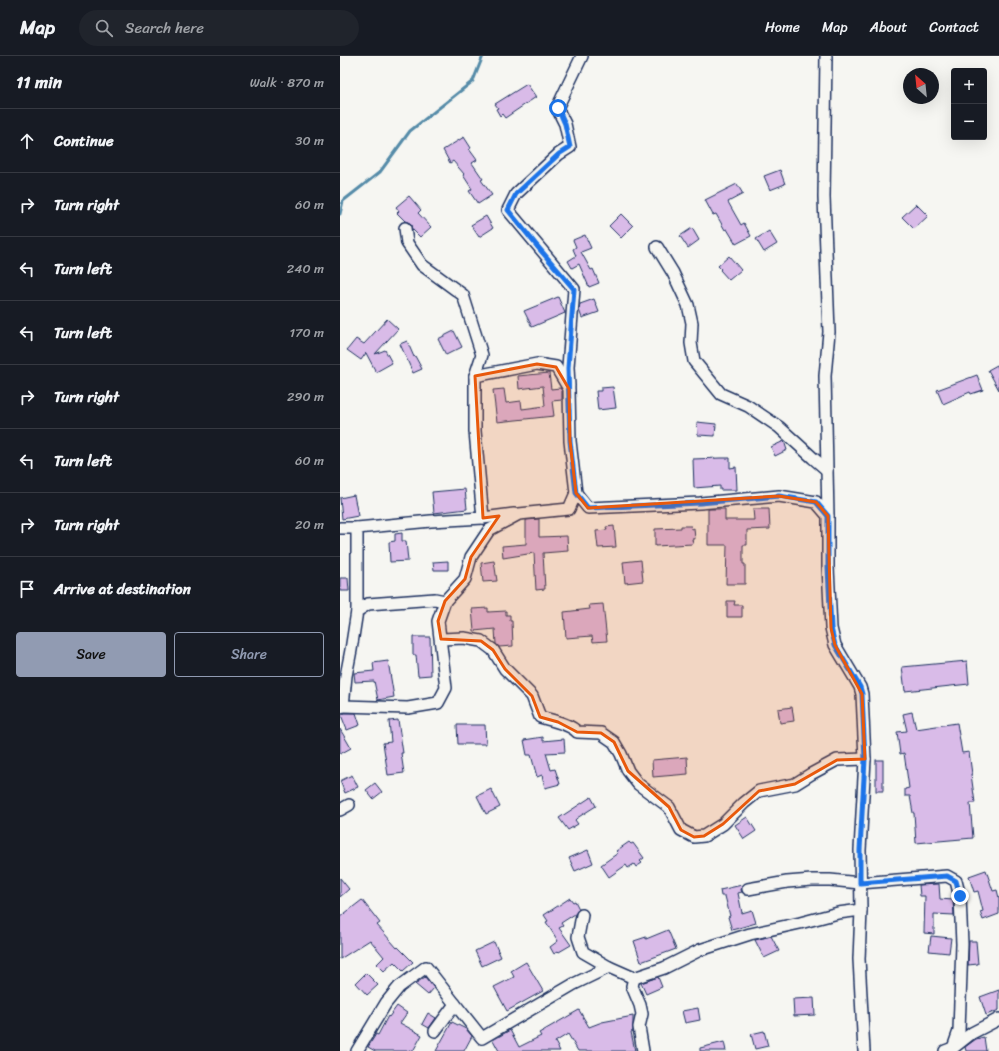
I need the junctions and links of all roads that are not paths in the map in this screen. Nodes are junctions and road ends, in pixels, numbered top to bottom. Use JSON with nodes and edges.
{"nodes":[{"id":1,"x":582,"y":56,"type":"edge"},
{"id":2,"x":826,"y":56,"type":"edge"},
{"id":3,"x":405,"y":228,"type":"dead end"},
{"id":4,"x":657,"y":247,"type":"dead end"},
{"id":5,"x":475,"y":376,"type":"junction"},
{"id":6,"x":569,"y":389,"type":"junction"},
{"id":7,"x":827,"y":470,"type":"junction"},
{"id":8,"x":576,"y":493,"type":"junction"},
{"id":9,"x":519,"y":514,"type":"junction"},
{"id":10,"x":828,"y":516,"type":"junction"},
{"id":11,"x":483,"y":518,"type":"junction"},
{"id":12,"x":340,"y":528,"type":"edge"},
{"id":13,"x":358,"y":528,"type":"junction"},
{"id":14,"x":445,"y":601,"type":"junction"},
{"id":15,"x":357,"y":611,"type":"junction"},
{"id":16,"x":441,"y":639,"type":"junction"},
{"id":17,"x":342,"y":706,"type":"edge"},
{"id":18,"x":865,"y":759,"type":"junction"},
{"id":19,"x":860,"y":883,"type":"junction"},
{"id":20,"x":748,"y":889,"type":"dead end"},
{"id":21,"x":861,"y":910,"type":"junction"},
{"id":22,"x":582,"y":915,"type":"dead end"},
{"id":23,"x":609,"y":967,"type":"junction"},
{"id":24,"x":634,"y":978,"type":"junction"},
{"id":25,"x":455,"y":1004,"type":"junction"},
{"id":26,"x":999,"y":1019,"type":"edge"},
{"id":27,"x":435,"y":1032,"type":"dead end"},
{"id":28,"x":949,"y":1050,"type":"edge"},
{"id":29,"x":357,"y":1051,"type":"edge"},
{"id":30,"x":644,"y":1051,"type":"edge"},
{"id":31,"x":864,"y":1051,"type":"edge"},
{"id":32,"x":870,"y":1051,"type":"edge"}],
"edges":[{"from":1,"to":6,"type":"street"},
{"from":2,"to":7,"type":"street"},
{"from":3,"to":5,"type":"street"},
{"from":4,"to":7,"type":"street"},
{"from":5,"to":6,"type":"street"},
{"from":5,"to":11,"type":"street"},
{"from":6,"to":8,"type":"street"},
{"from":7,"to":10,"type":"street"},
{"from":8,"to":9,"type":"street"},
{"from":8,"to":10,"type":"street"},
{"from":9,"to":11,"type":"street"},
{"from":9,"to":14,"type":"street"},
{"from":10,"to":18,"type":"street"},
{"from":11,"to":13,"type":"street"},
{"from":12,"to":13,"type":"street"},
{"from":13,"to":15,"type":"street"},
{"from":14,"to":15,"type":"street"},
{"from":14,"to":16,"type":"street"},
{"from":15,"to":17,"type":"street"},
{"from":16,"to":17,"type":"street"},
{"from":16,"to":18,"type":"street"},
{"from":18,"to":19,"type":"street"},
{"from":19,"to":20,"type":"street"},
{"from":19,"to":21,"type":"street"},
{"from":19,"to":28,"type":"street"},
{"from":21,"to":24,"type":"street"},
{"from":21,"to":31,"type":"street"},
{"from":22,"to":23,"type":"street"},
{"from":23,"to":24,"type":"street"},
{"from":23,"to":25,"type":"street"},
{"from":24,"to":30,"type":"street"},
{"from":25,"to":27,"type":"street"},
{"from":25,"to":29,"type":"street"},
{"from":26,"to":28,"type":"street"},
{"from":31,"to":32,"type":"street"}]}
